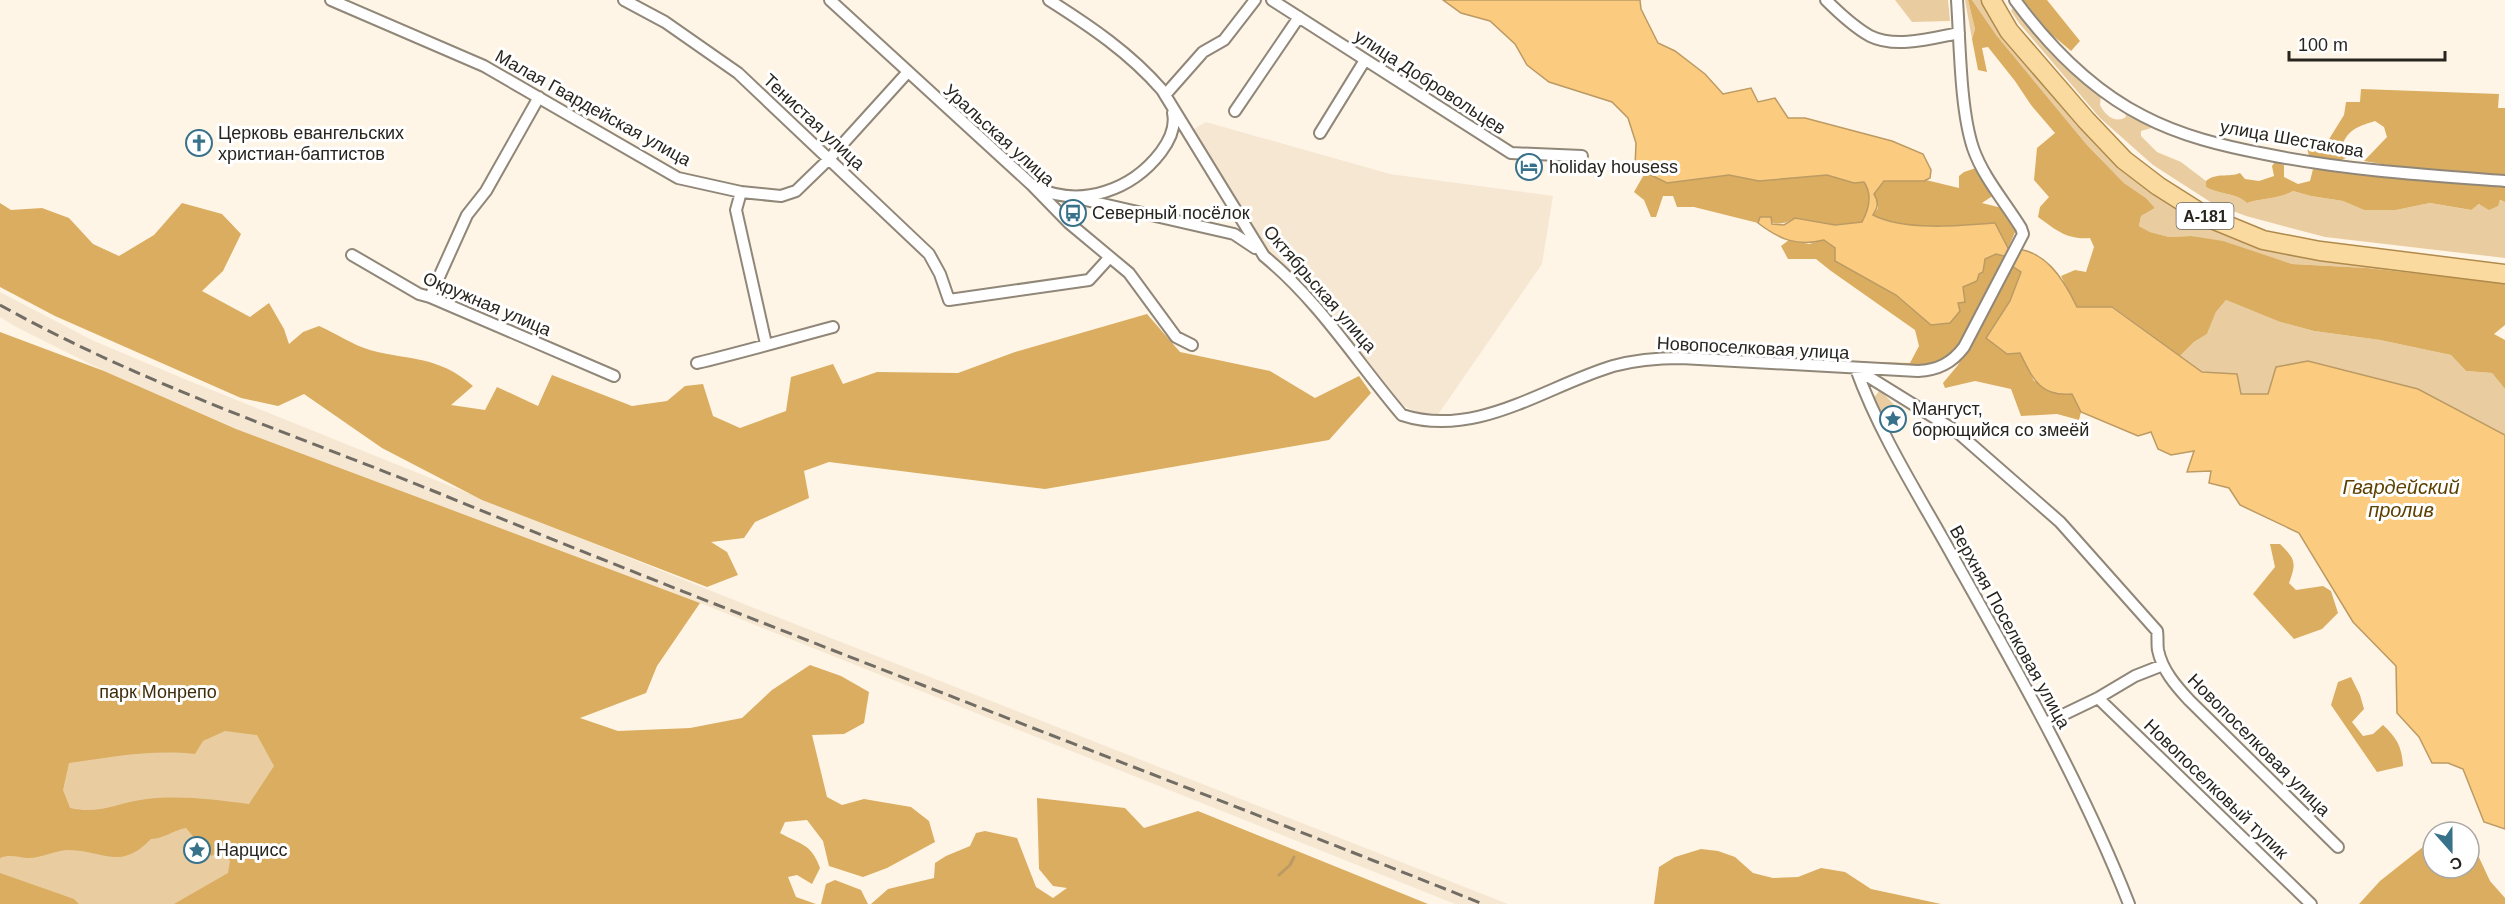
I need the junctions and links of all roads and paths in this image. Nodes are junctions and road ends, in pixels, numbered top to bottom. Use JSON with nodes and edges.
{"nodes":[{"id":1,"x":331,"y":0,"type":"edge"},
{"id":2,"x":624,"y":0,"type":"edge"},
{"id":3,"x":830,"y":0,"type":"edge"},
{"id":4,"x":1049,"y":0,"type":"edge"},
{"id":5,"x":1255,"y":0,"type":"edge"},
{"id":6,"x":1272,"y":0,"type":"edge"},
{"id":7,"x":1826,"y":0,"type":"edge"},
{"id":8,"x":1957,"y":0,"type":"edge"},
{"id":9,"x":1991,"y":0,"type":"edge"},
{"id":10,"x":2016,"y":0,"type":"edge"},
{"id":11,"x":1299,"y":17,"type":"junction"},
{"id":12,"x":1959,"y":33,"type":"junction"},
{"id":13,"x":1365,"y":60,"type":"junction"},
{"id":14,"x":907,"y":73,"type":"junction"},
{"id":15,"x":1165,"y":95,"type":"junction"},
{"id":16,"x":539,"y":97,"type":"junction"},
{"id":17,"x":1172,"y":110,"type":"junction"},
{"id":18,"x":1235,"y":111,"type":"dead end"},
{"id":19,"x":1320,"y":133,"type":"dead end"},
{"id":20,"x":1582,"y":156,"type":"dead end"},
{"id":21,"x":829,"y":159,"type":"junction"},
{"id":22,"x":2505,"y":181,"type":"edge"},
{"id":23,"x":1032,"y":185,"type":"junction"},
{"id":24,"x":741,"y":192,"type":"junction"},
{"id":25,"x":1068,"y":196,"type":"junction"},
{"id":26,"x":352,"y":255,"type":"dead end"},
{"id":27,"x":1264,"y":256,"type":"junction"},
{"id":28,"x":1109,"y":258,"type":"junction"},
{"id":29,"x":2505,"y":274,"type":"edge"},
{"id":30,"x":430,"y":297,"type":"junction"},
{"id":31,"x":833,"y":327,"type":"dead end"},
{"id":32,"x":766,"y":344,"type":"junction"},
{"id":33,"x":1192,"y":345,"type":"dead end"},
{"id":34,"x":697,"y":363,"type":"dead end"},
{"id":35,"x":1856,"y":369,"type":"junction"},
{"id":36,"x":614,"y":376,"type":"dead end"},
{"id":37,"x":1402,"y":415,"type":"joint"},
{"id":38,"x":2163,"y":665,"type":"junction"},
{"id":39,"x":2098,"y":698,"type":"junction"},
{"id":40,"x":2046,"y":723,"type":"junction"},
{"id":41,"x":2338,"y":847,"type":"dead end"},
{"id":42,"x":2129,"y":904,"type":"edge"},
{"id":43,"x":2311,"y":904,"type":"edge"}],
"edges":[{"from":1,"to":16,"type":"street","name":"Малая Гвардейская улица"},
{"from":2,"to":21,"type":"street","name":"Тенистая улица"},
{"from":3,"to":14,"type":"street","name":"Уральская улица"},
{"from":4,"to":15,"type":"street","name":"Октябрьская улица"},
{"from":5,"to":15,"type":"street"},
{"from":6,"to":11,"type":"street","name":"улица Добровольцев"},
{"from":7,"to":12,"type":"street"},
{"from":8,"to":12,"type":"street"},
{"from":9,"to":29,"type":"main road","number":"А-181"},
{"from":10,"to":22,"type":"street","name":"улица Шестакова"},
{"from":11,"to":13,"type":"street","name":"улица Добровольцев"},
{"from":11,"to":18,"type":"street"},
{"from":12,"to":35,"type":"street"},
{"from":13,"to":19,"type":"street"},
{"from":13,"to":20,"type":"street","name":"улица Добровольцев"},
{"from":14,"to":21,"type":"street","name":"Малая Гвардейская улица"},
{"from":14,"to":23,"type":"street","name":"Уральская улица"},
{"from":15,"to":17,"type":"street","name":"Октябрьская улица"},
{"from":16,"to":24,"type":"street","name":"Малая Гвардейская улица"},
{"from":16,"to":30,"type":"street"},
{"from":17,"to":25,"type":"street"},
{"from":17,"to":27,"type":"street","name":"Октябрьская улица"},
{"from":21,"to":24,"type":"street","name":"Малая Гвардейская улица"},
{"from":21,"to":28,"type":"street","name":"Тенистая улица"},
{"from":23,"to":25,"type":"street"},
{"from":23,"to":28,"type":"street","name":"Уральская улица"},
{"from":24,"to":32,"type":"street"},
{"from":25,"to":27,"type":"street"},
{"from":26,"to":30,"type":"street","name":"Окружная улица"},
{"from":27,"to":37,"type":"street","name":"Октябрьская улица"},
{"from":28,"to":33,"type":"street","name":"Уральская улица"},
{"from":30,"to":36,"type":"street","name":"Окружная улица"},
{"from":31,"to":32,"type":"street"},
{"from":32,"to":34,"type":"street"},
{"from":35,"to":37,"type":"street","name":"Новопоселковая улица"},
{"from":35,"to":38,"type":"street","name":"Новопоселковая улица"},
{"from":35,"to":40,"type":"street","name":"Верхняя Поселковая улица"},
{"from":38,"to":39,"type":"street"},
{"from":38,"to":41,"type":"street","name":"Новопоселковая улица"},
{"from":39,"to":40,"type":"street"},
{"from":39,"to":43,"type":"street","name":"Новопоселковый тупик"},
{"from":40,"to":42,"type":"street","name":"Верхняя Поселковая улица"}]}
